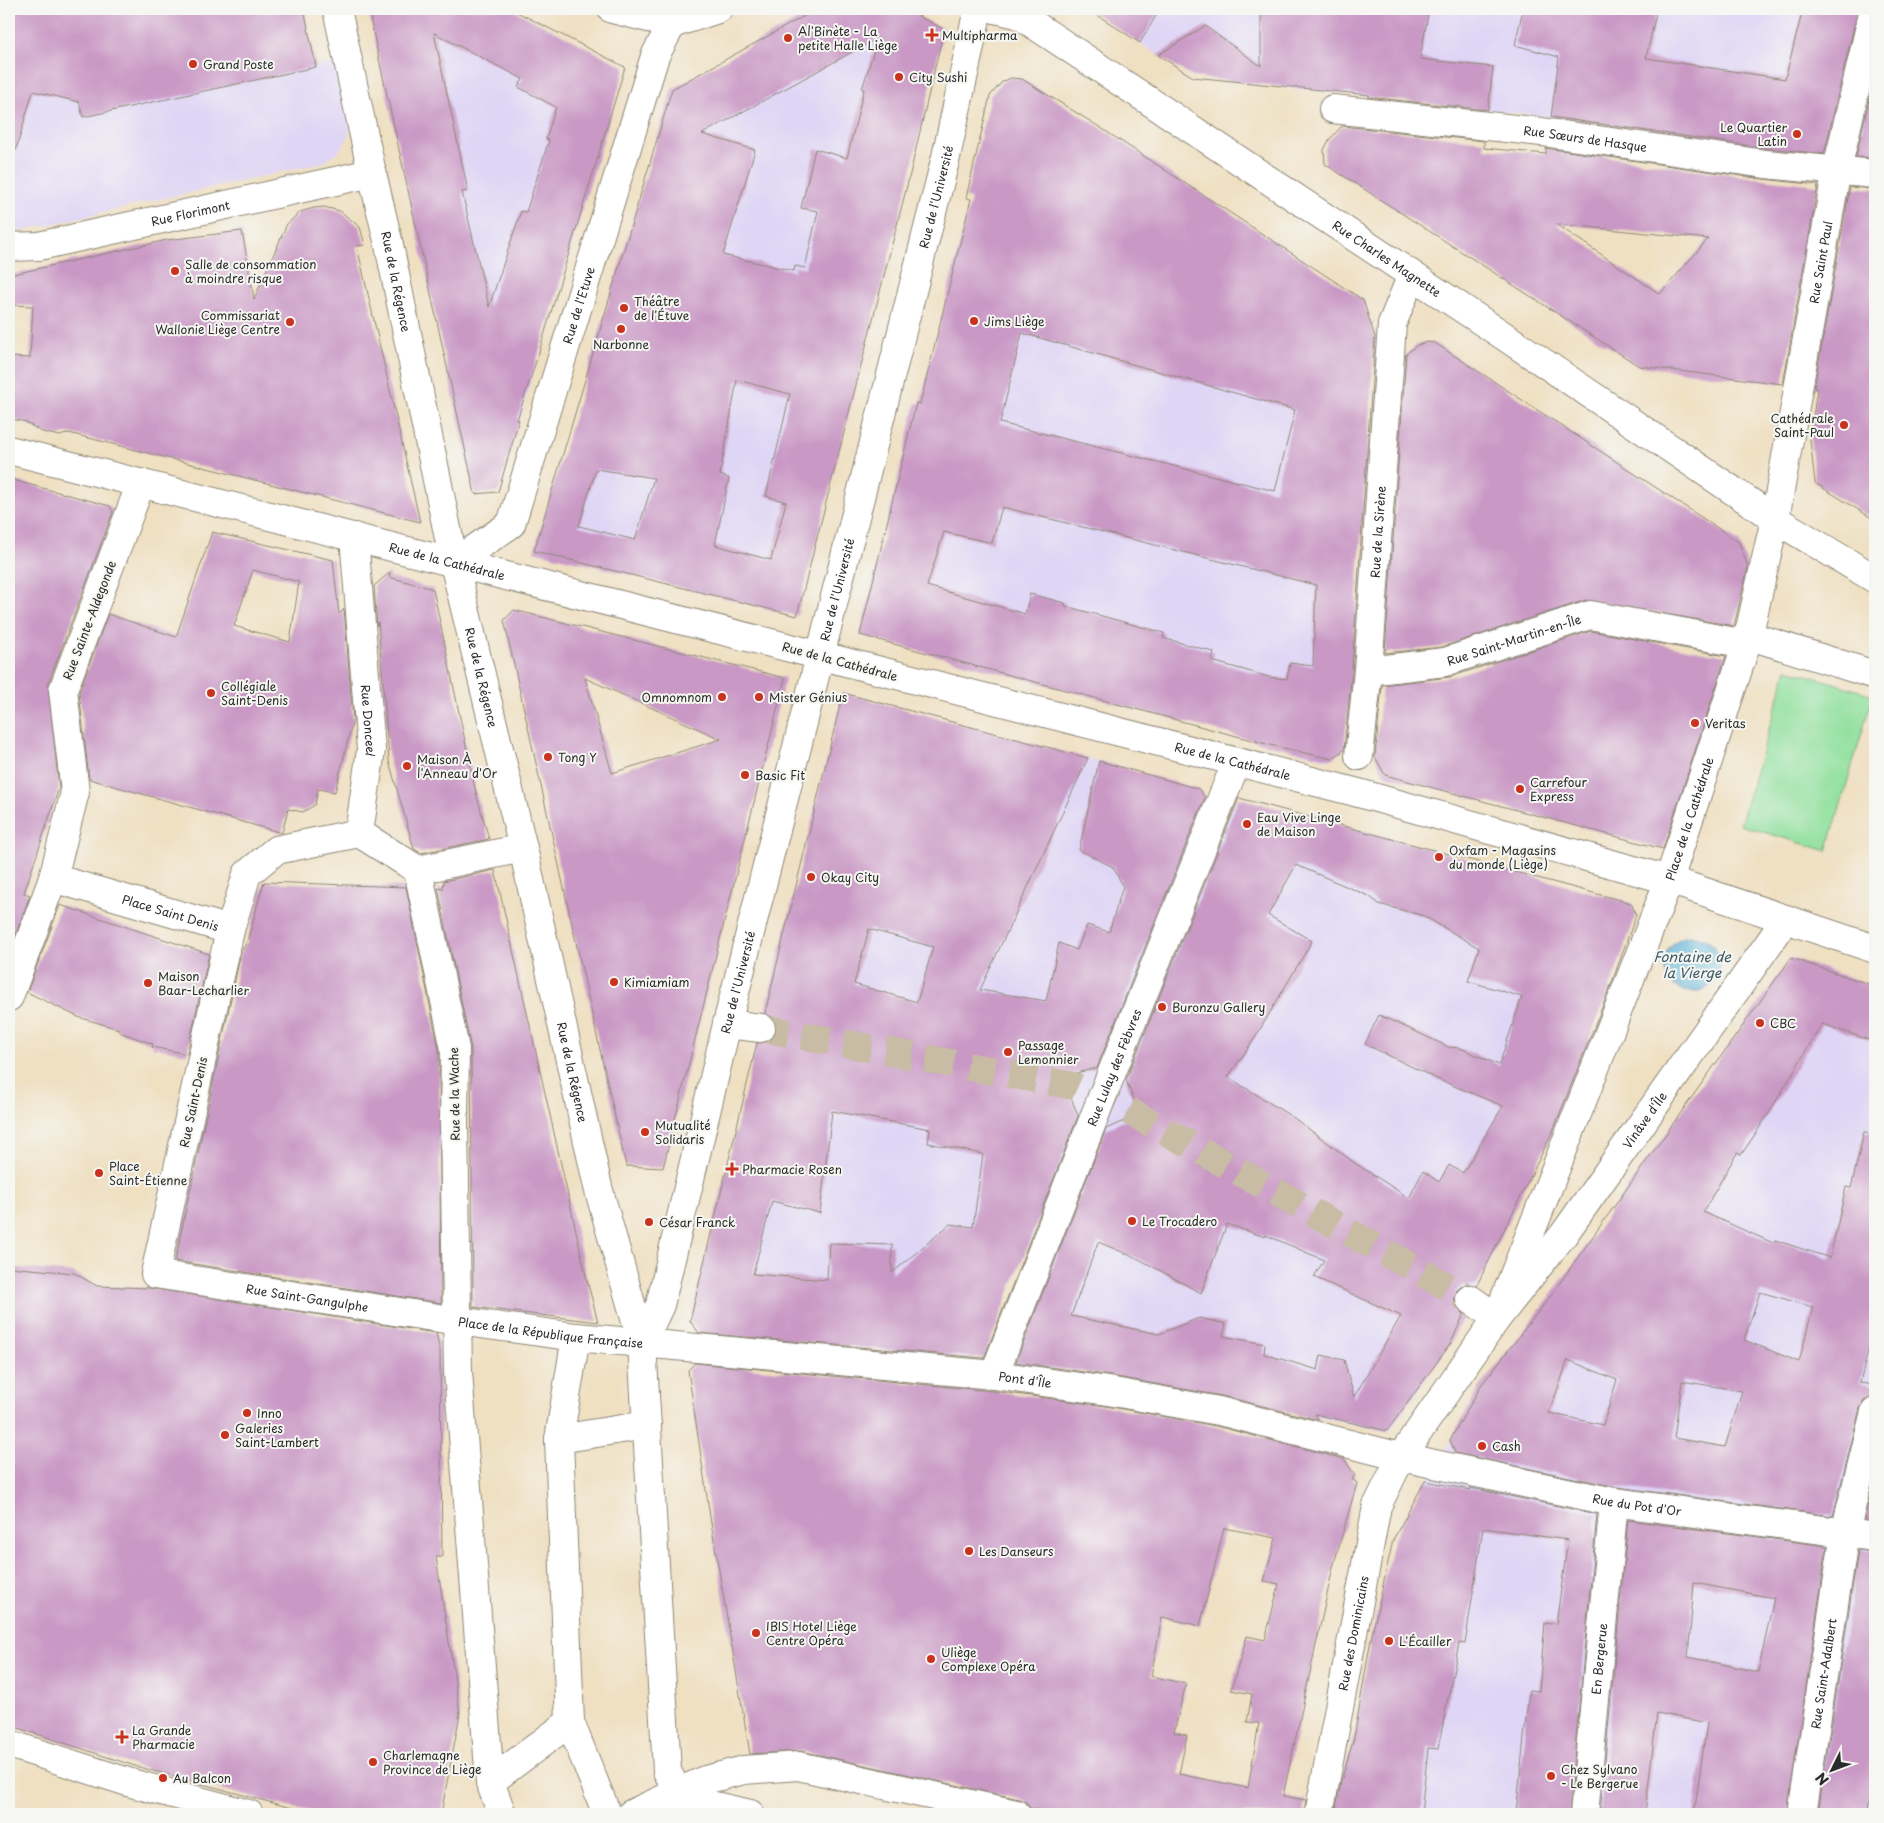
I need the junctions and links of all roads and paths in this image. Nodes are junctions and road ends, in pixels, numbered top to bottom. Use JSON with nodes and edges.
{"nodes":[{"id":1,"x":337,"y":9,"type":"edge"},
{"id":2,"x":612,"y":9,"type":"edge"},
{"id":3,"x":718,"y":9,"type":"edge"},
{"id":4,"x":978,"y":9,"type":"edge"},
{"id":5,"x":995,"y":9,"type":"edge"},
{"id":6,"x":1874,"y":9,"type":"edge"},
{"id":7,"x":672,"y":24,"type":"junction"},
{"id":8,"x":1333,"y":109,"type":"dead end"},
{"id":9,"x":1837,"y":169,"type":"junction"},
{"id":10,"x":372,"y":173,"type":"junction"},
{"id":11,"x":1875,"y":174,"type":"edge"},
{"id":12,"x":9,"y":247,"type":"edge"},
{"id":13,"x":1412,"y":275,"type":"junction"},
{"id":14,"x":9,"y":450,"type":"edge"},
{"id":15,"x":141,"y":483,"type":"junction"},
{"id":16,"x":1775,"y":518,"type":"junction"},
{"id":17,"x":354,"y":537,"type":"junction"},
{"id":18,"x":454,"y":563,"type":"junction"},
{"id":19,"x":1875,"y":578,"type":"edge"},
{"id":20,"x":1741,"y":639,"type":"junction"},
{"id":21,"x":822,"y":656,"type":"junction"},
{"id":22,"x":1368,"y":671,"type":"junction"},
{"id":23,"x":1875,"y":675,"type":"edge"},
{"id":24,"x":1236,"y":762,"type":"junction"},
{"id":25,"x":1355,"y":792,"type":"junction"},
{"id":26,"x":359,"y":834,"type":"junction"},
{"id":27,"x":523,"y":848,"type":"junction"},
{"id":28,"x":418,"y":870,"type":"junction"},
{"id":29,"x":53,"y":878,"type":"junction"},
{"id":30,"x":1669,"y":880,"type":"junction"},
{"id":31,"x":1786,"y":919,"type":"junction"},
{"id":32,"x":230,"y":930,"type":"junction"},
{"id":33,"x":1875,"y":949,"type":"edge"},
{"id":34,"x":9,"y":997,"type":"edge"},
{"id":35,"x":727,"y":1024,"type":"junction"},
{"id":36,"x":761,"y":1028,"type":"tunnel mouth"},
{"id":37,"x":155,"y":1274,"type":"joint"},
{"id":38,"x":1470,"y":1299,"type":"tunnel mouth"},
{"id":39,"x":1497,"y":1318,"type":"junction"},
{"id":40,"x":458,"y":1322,"type":"junction"},
{"id":41,"x":576,"y":1337,"type":"junction"},
{"id":42,"x":642,"y":1343,"type":"junction"},
{"id":43,"x":994,"y":1374,"type":"junction"},
{"id":44,"x":1875,"y":1412,"type":"edge"},
{"id":45,"x":647,"y":1425,"type":"junction"},
{"id":46,"x":559,"y":1439,"type":"junction"},
{"id":47,"x":1402,"y":1457,"type":"junction"},
{"id":48,"x":1614,"y":1502,"type":"junction"},
{"id":49,"x":1844,"y":1532,"type":"junction"},
{"id":50,"x":1875,"y":1538,"type":"edge"},
{"id":51,"x":570,"y":1722,"type":"junction"},
{"id":52,"x":9,"y":1744,"type":"edge"},
{"id":53,"x":490,"y":1782,"type":"junction"},
{"id":54,"x":674,"y":1787,"type":"junction"},
{"id":55,"x":249,"y":1814,"type":"edge"},
{"id":56,"x":502,"y":1814,"type":"edge"},
{"id":57,"x":607,"y":1814,"type":"edge"},
{"id":58,"x":631,"y":1814,"type":"edge"},
{"id":59,"x":750,"y":1814,"type":"edge"},
{"id":60,"x":1016,"y":1814,"type":"edge"},
{"id":61,"x":1319,"y":1814,"type":"edge"},
{"id":62,"x":1584,"y":1814,"type":"edge"},
{"id":63,"x":1802,"y":1814,"type":"edge"}],
"edges":[{"from":1,"to":10,"type":"street","name":"Rue de la Régence"},
{"from":2,"to":7,"type":"street"},
{"from":3,"to":7,"type":"street"},
{"from":4,"to":21,"type":"street","name":"Rue de l'Université"},
{"from":5,"to":13,"type":"street","name":"Rue Charles Magnette"},
{"from":6,"to":9,"type":"street","name":"Rue Saint Paul"},
{"from":7,"to":18,"type":"street","name":"Rue de l'Etuve"},
{"from":8,"to":9,"type":"street","name":"Rue Sœurs de Hasque"},
{"from":9,"to":11,"type":"street","name":"Rue Sœurs de Hasque"},
{"from":9,"to":16,"type":"street","name":"Rue Saint Paul"},
{"from":10,"to":12,"type":"street","name":"Rue Florimont"},
{"from":10,"to":18,"type":"street","name":"Rue de la Régence"},
{"from":13,"to":16,"type":"street","name":"Rue Charles Magnette"},
{"from":13,"to":22,"type":"street","name":"Rue de la Sirène"},
{"from":14,"to":15,"type":"street","name":"Rue de la Cathédrale"},
{"from":15,"to":17,"type":"street","name":"Rue de la Cathédrale"},
{"from":15,"to":29,"type":"street","name":"Rue Sainte-Aldegonde"},
{"from":16,"to":19,"type":"street"},
{"from":16,"to":20,"type":"street","name":"Place de la Cathédrale"},
{"from":17,"to":18,"type":"street","name":"Rue de la Cathédrale"},
{"from":17,"to":26,"type":"street","name":"Rue Donceel"},
{"from":18,"to":21,"type":"street","name":"Rue de la Cathédrale"},
{"from":18,"to":27,"type":"street","name":"Rue de la Régence"},
{"from":20,"to":22,"type":"street","name":"Rue Saint-Martin-en-Île"},
{"from":20,"to":23,"type":"street"},
{"from":20,"to":30,"type":"street","name":"Place de la Cathédrale"},
{"from":21,"to":24,"type":"street","name":"Rue de la Cathédrale"},
{"from":21,"to":35,"type":"street","name":"Rue de l'Université"},
{"from":22,"to":25,"type":"street","name":"Rue de la Sirène"},
{"from":24,"to":25,"type":"street","name":"Rue de la Cathédrale"},
{"from":24,"to":43,"type":"street","name":"Rue Lulay des Fèbvres"},
{"from":25,"to":30,"type":"street","name":"Rue de la Cathédrale"},
{"from":26,"to":28,"type":"street"},
{"from":26,"to":32,"type":"street","name":"Place Saint Denis"},
{"from":27,"to":28,"type":"street"},
{"from":27,"to":42,"type":"street","name":"Rue de la Régence"},
{"from":28,"to":40,"type":"street","name":"Rue de la Wache"},
{"from":29,"to":32,"type":"street","name":"Place Saint Denis"},
{"from":29,"to":34,"type":"street"},
{"from":30,"to":31,"type":"street","name":"Place de la Cathédrale"},
{"from":30,"to":39,"type":"street","name":"Vinâve d'Île"},
{"from":31,"to":33,"type":"street","name":"Place de la Cathédrale"},
{"from":31,"to":39,"type":"street","name":"Vinâve d'Île"},
{"from":32,"to":37,"type":"street","name":"Rue Saint-Denis"},
{"from":35,"to":36,"type":"street"},
{"from":35,"to":42,"type":"street","name":"Rue de l'Université"},
{"from":37,"to":40,"type":"street","name":"Rue Saint-Gangulphe"},
{"from":38,"to":39,"type":"street"},
{"from":39,"to":47,"type":"street","name":"Vinâve d'Île"},
{"from":40,"to":41,"type":"street","name":"Place de la République Française"},
{"from":40,"to":53,"type":"street","name":"Place de la République Française"},
{"from":41,"to":42,"type":"street","name":"Place de la République Française"},
{"from":41,"to":46,"type":"street"},
{"from":42,"to":43,"type":"street","name":"Pont d'Île"},
{"from":42,"to":45,"type":"street","name":"Place de la République Française"},
{"from":43,"to":47,"type":"street","name":"Pont d'Île"},
{"from":44,"to":49,"type":"street","name":"Rue Saint-Adalbert"},
{"from":45,"to":46,"type":"street"},
{"from":45,"to":54,"type":"street","name":"Place de la République Française"},
{"from":46,"to":51,"type":"street"},
{"from":47,"to":48,"type":"street","name":"Rue du Pot d'Or"},
{"from":47,"to":61,"type":"street","name":"Rue des Dominicains"},
{"from":48,"to":49,"type":"street","name":"Rue du Pot d'Or"},
{"from":48,"to":62,"type":"street","name":"En Bergerue"},
{"from":49,"to":50,"type":"street","name":"Rue du Pot d'Or"},
{"from":49,"to":63,"type":"street","name":"Rue Saint-Adalbert"},
{"from":51,"to":53,"type":"street"},
{"from":51,"to":57,"type":"street"},
{"from":52,"to":55,"type":"street"},
{"from":53,"to":56,"type":"street","name":"Place de la République Française"},
{"from":54,"to":58,"type":"street"},
{"from":54,"to":59,"type":"street"},
{"from":54,"to":60,"type":"street"}]}
